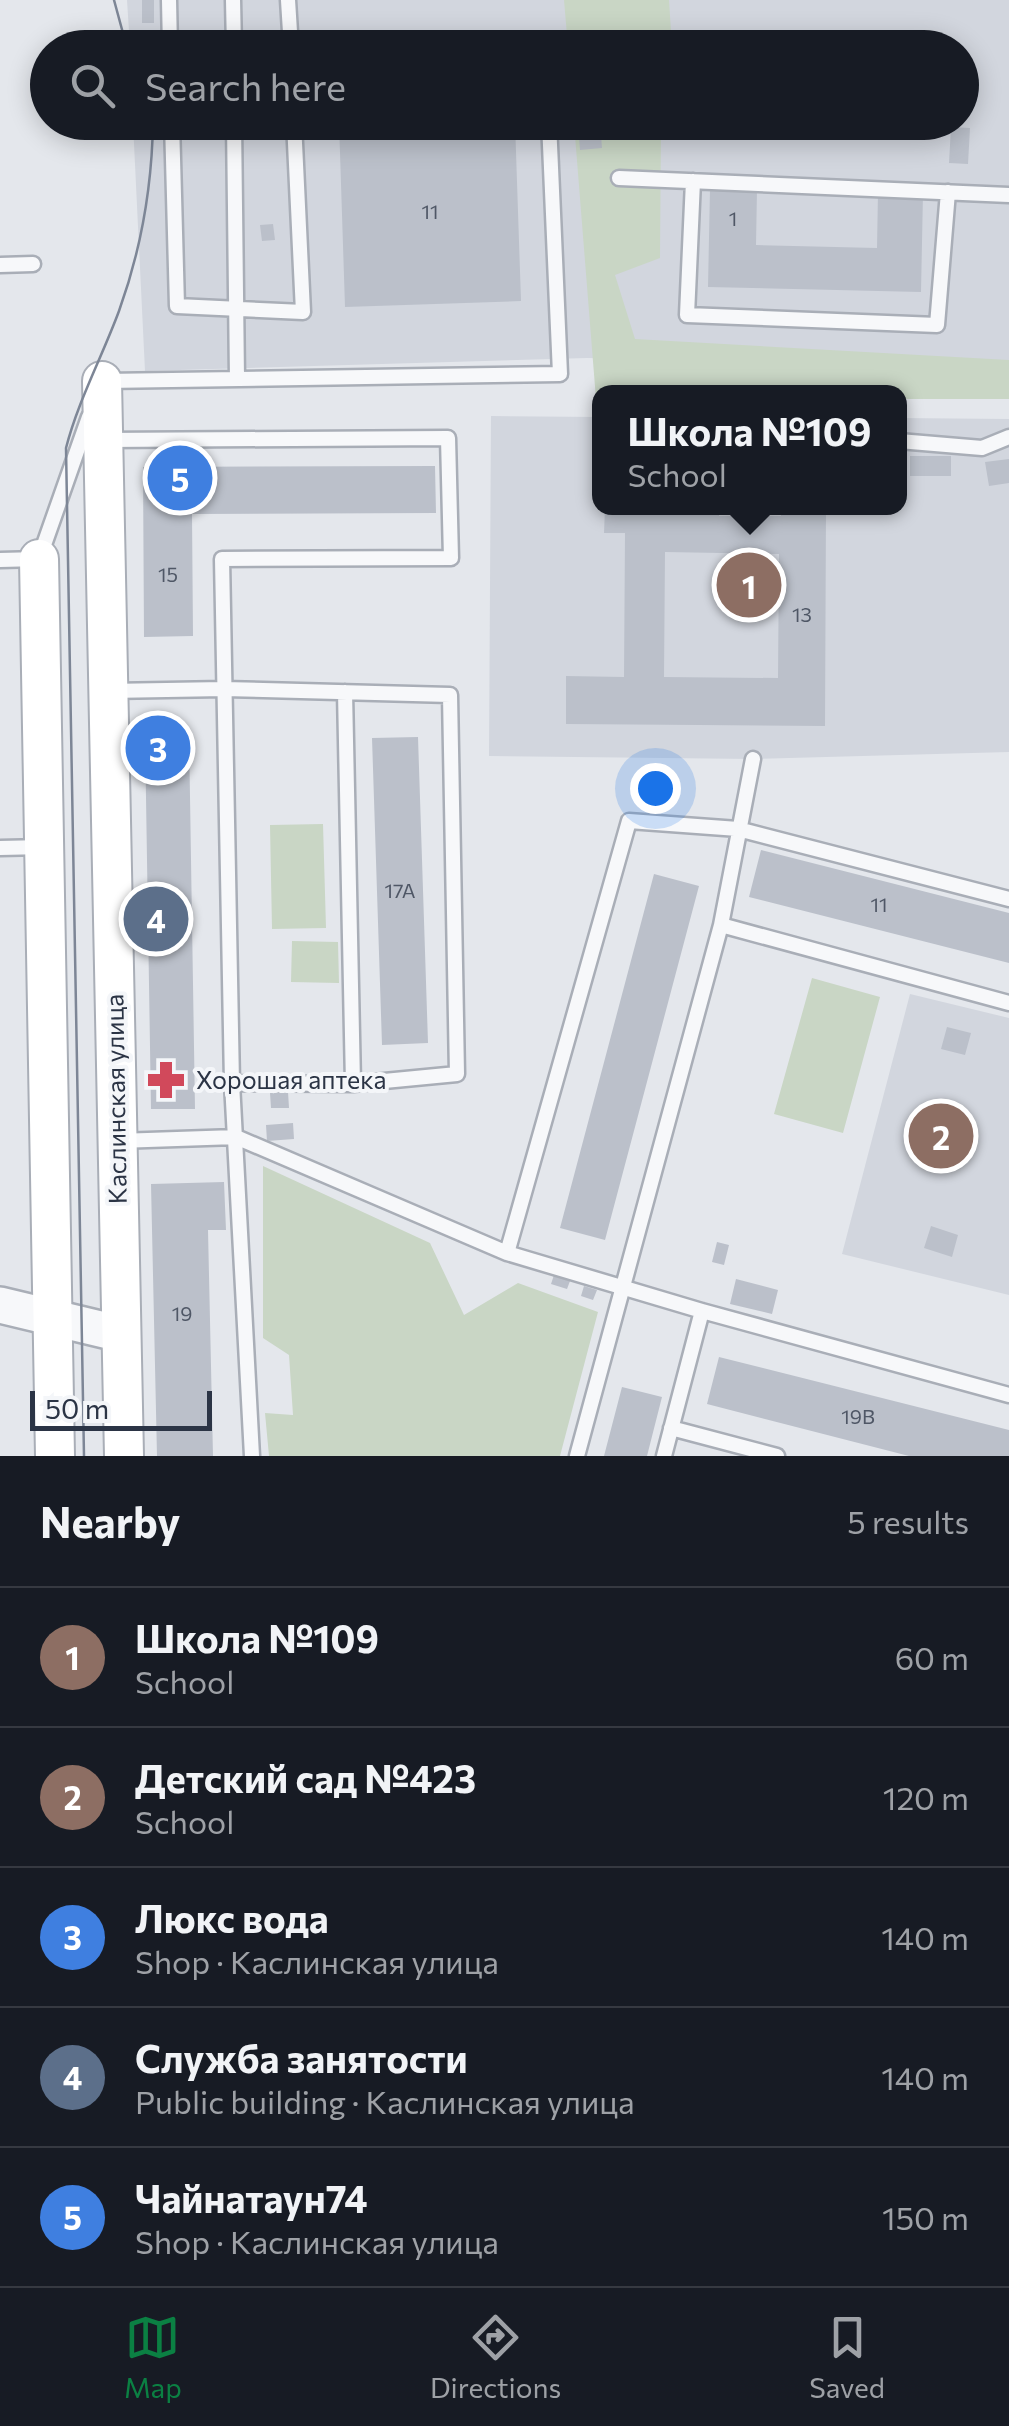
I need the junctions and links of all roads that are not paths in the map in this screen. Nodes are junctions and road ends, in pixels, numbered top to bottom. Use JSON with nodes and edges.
{"nodes":[{"id":1,"x":169,"y":0,"type":"edge"},
{"id":2,"x":233,"y":0,"type":"edge"},
{"id":3,"x":288,"y":0,"type":"edge"},
{"id":4,"x":170,"y":30,"type":"edge"},
{"id":5,"x":234,"y":30,"type":"edge"},
{"id":6,"x":289,"y":30,"type":"edge"},
{"id":7,"x":172,"y":140,"type":"edge"},
{"id":8,"x":234,"y":140,"type":"edge"},
{"id":9,"x":295,"y":140,"type":"edge"},
{"id":10,"x":550,"y":140,"type":"edge"},
{"id":11,"x":619,"y":178,"type":"dead end"},
{"id":12,"x":693,"y":181,"type":"junction"},
{"id":13,"x":948,"y":192,"type":"junction"},
{"id":14,"x":1009,"y":194,"type":"edge"},
{"id":15,"x":34,"y":264,"type":"dead end"},
{"id":16,"x":0,"y":266,"type":"edge"},
{"id":17,"x":236,"y":306,"type":"junction"},
{"id":18,"x":237,"y":379,"type":"junction"},
{"id":19,"x":102,"y":381,"type":"junction"},
{"id":20,"x":1009,"y":437,"type":"edge"},
{"id":21,"x":103,"y":440,"type":"junction"},
{"id":22,"x":907,"y":443,"type":"edge"},
{"id":23,"x":39,"y":559,"type":"junction"},
{"id":24,"x":0,"y":560,"type":"edge"},
{"id":25,"x":224,"y":689,"type":"junction"},
{"id":26,"x":108,"y":692,"type":"junction"},
{"id":27,"x":345,"y":692,"type":"junction"},
{"id":28,"x":753,"y":759,"type":"dead end"},
{"id":29,"x":738,"y":829,"type":"junction"},
{"id":30,"x":44,"y":847,"type":"junction"},
{"id":31,"x":0,"y":848,"type":"edge"},
{"id":32,"x":1009,"y":899,"type":"edge"},
{"id":33,"x":721,"y":926,"type":"junction"},
{"id":34,"x":1009,"y":1003,"type":"edge"},
{"id":35,"x":232,"y":1083,"type":"junction"},
{"id":36,"x":353,"y":1084,"type":"junction"},
{"id":37,"x":236,"y":1138,"type":"junction"},
{"id":38,"x":118,"y":1141,"type":"junction"},
{"id":39,"x":507,"y":1253,"type":"junction"},
{"id":40,"x":622,"y":1288,"type":"junction"},
{"id":41,"x":0,"y":1305,"type":"edge"},
{"id":42,"x":702,"y":1310,"type":"junction"},
{"id":43,"x":53,"y":1318,"type":"junction"},
{"id":44,"x":121,"y":1334,"type":"junction"},
{"id":45,"x":1009,"y":1395,"type":"edge"},
{"id":46,"x":671,"y":1428,"type":"junction"},
{"id":47,"x":56,"y":1456,"type":"edge"},
{"id":48,"x":124,"y":1456,"type":"edge"},
{"id":49,"x":252,"y":1456,"type":"edge"},
{"id":50,"x":577,"y":1456,"type":"edge"},
{"id":51,"x":664,"y":1456,"type":"edge"},
{"id":52,"x":777,"y":1456,"type":"edge"}],
"edges":[{"from":1,"to":4,"type":"lane"},
{"from":2,"to":5,"type":"lane"},
{"from":3,"to":6,"type":"lane"},
{"from":7,"to":17,"type":"lane"},
{"from":8,"to":17,"type":"lane"},
{"from":9,"to":17,"type":"lane"},
{"from":10,"to":18,"type":"lane"},
{"from":11,"to":12,"type":"lane"},
{"from":12,"to":13,"type":"lane"},
{"from":12,"to":13,"type":"lane"},
{"from":13,"to":14,"type":"lane"},
{"from":15,"to":16,"type":"lane"},
{"from":17,"to":18,"type":"lane"},
{"from":18,"to":19,"type":"lane"},
{"from":19,"to":21,"type":"main road","name":"Каслинская улица"},
{"from":19,"to":23,"type":"lane"},
{"from":20,"to":22,"type":"lane"},
{"from":21,"to":25,"type":"lane"},
{"from":21,"to":26,"type":"main road","name":"Каслинская улица"},
{"from":23,"to":24,"type":"lane"},
{"from":23,"to":30,"type":"main road"},
{"from":25,"to":26,"type":"lane"},
{"from":25,"to":27,"type":"lane"},
{"from":25,"to":35,"type":"lane"},
{"from":26,"to":38,"type":"main road","name":"Каслинская улица"},
{"from":27,"to":36,"type":"lane"},
{"from":27,"to":36,"type":"lane"},
{"from":28,"to":29,"type":"lane"},
{"from":29,"to":32,"type":"lane"},
{"from":29,"to":33,"type":"lane"},
{"from":29,"to":39,"type":"lane"},
{"from":30,"to":31,"type":"lane"},
{"from":30,"to":43,"type":"main road"},
{"from":33,"to":34,"type":"lane"},
{"from":33,"to":40,"type":"lane"},
{"from":35,"to":36,"type":"lane"},
{"from":35,"to":37,"type":"lane"},
{"from":37,"to":38,"type":"lane"},
{"from":37,"to":39,"type":"lane"},
{"from":37,"to":49,"type":"lane"},
{"from":38,"to":44,"type":"main road","name":"Каслинская улица"},
{"from":39,"to":40,"type":"lane"},
{"from":40,"to":42,"type":"lane"},
{"from":40,"to":50,"type":"lane"},
{"from":41,"to":43,"type":"street"},
{"from":42,"to":45,"type":"lane"},
{"from":42,"to":46,"type":"lane"},
{"from":43,"to":44,"type":"street"},
{"from":43,"to":47,"type":"main road"},
{"from":44,"to":48,"type":"main road","name":"Каслинская улица"},
{"from":46,"to":51,"type":"lane"},
{"from":46,"to":52,"type":"lane"}]}
